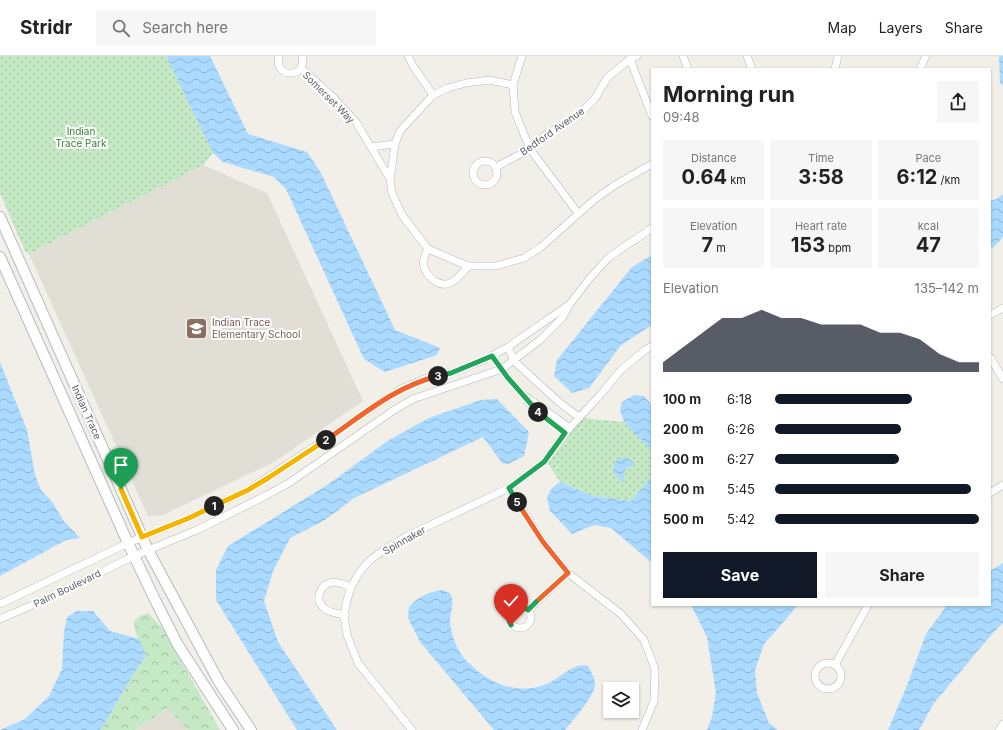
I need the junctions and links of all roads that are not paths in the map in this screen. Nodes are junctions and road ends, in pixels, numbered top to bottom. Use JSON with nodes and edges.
{"nodes":[{"id":1,"x":279,"y":56,"type":"edge"},
{"id":2,"x":302,"y":56,"type":"edge"},
{"id":3,"x":408,"y":56,"type":"edge"},
{"id":4,"x":522,"y":56,"type":"edge"},
{"id":5,"x":637,"y":56,"type":"edge"},
{"id":6,"x":683,"y":56,"type":"edge"},
{"id":7,"x":838,"y":56,"type":"edge"},
{"id":8,"x":926,"y":56,"type":"edge"},
{"id":9,"x":749,"y":57,"type":"edge"},
{"id":10,"x":630,"y":60,"type":"junction"},
{"id":11,"x":301,"y":68,"type":"junction"},
{"id":12,"x":688,"y":68,"type":"edge"},
{"id":13,"x":752,"y":68,"type":"edge"},
{"id":14,"x":835,"y":68,"type":"edge"},
{"id":15,"x":920,"y":68,"type":"edge"},
{"id":16,"x":513,"y":85,"type":"junction"},
{"id":17,"x":433,"y":95,"type":"junction"},
{"id":18,"x":651,"y":113,"type":"edge"},
{"id":19,"x":395,"y":144,"type":"junction"},
{"id":20,"x":371,"y":147,"type":"junction"},
{"id":21,"x":530,"y":149,"type":"junction"},
{"id":22,"x":651,"y":165,"type":"edge"},
{"id":23,"x":496,"y":167,"type":"dead end"},
{"id":24,"x":390,"y":179,"type":"junction"},
{"id":25,"x":578,"y":213,"type":"junction"},
{"id":26,"x":0,"y":217,"type":"edge"},
{"id":27,"x":651,"y":229,"type":"edge"},
{"id":28,"x":428,"y":249,"type":"junction"},
{"id":29,"x":0,"y":257,"type":"edge"},
{"id":30,"x":468,"y":266,"type":"junction"},
{"id":31,"x":570,"y":304,"type":"junction"},
{"id":32,"x":1003,"y":308,"type":"edge"},
{"id":33,"x":991,"y":314,"type":"edge"},
{"id":34,"x":508,"y":347,"type":"junction"},
{"id":35,"x":651,"y":347,"type":"edge"},
{"id":36,"x":492,"y":356,"type":"junction"},
{"id":37,"x":991,"y":359,"type":"edge"},
{"id":38,"x":514,"y":361,"type":"junction"},
{"id":39,"x":502,"y":370,"type":"junction"},
{"id":40,"x":1003,"y":379,"type":"edge"},
{"id":41,"x":579,"y":417,"type":"junction"},
{"id":42,"x":567,"y":430,"type":"junction"},
{"id":43,"x":1003,"y":485,"type":"edge"},
{"id":44,"x":509,"y":488,"type":"junction"},
{"id":45,"x":991,"y":492,"type":"edge"},
{"id":46,"x":142,"y":537,"type":"junction"},
{"id":47,"x":128,"y":543,"type":"junction"},
{"id":48,"x":148,"y":550,"type":"junction"},
{"id":49,"x":134,"y":556,"type":"junction"},
{"id":50,"x":568,"y":573,"type":"junction"},
{"id":51,"x":351,"y":587,"type":"junction"},
{"id":52,"x":31,"y":590,"type":"junction"},
{"id":53,"x":37,"y":603,"type":"junction"},
{"id":54,"x":0,"y":604,"type":"edge"},
{"id":55,"x":867,"y":606,"type":"edge"},
{"id":56,"x":528,"y":610,"type":"dead end"},
{"id":57,"x":344,"y":615,"type":"junction"},
{"id":58,"x":0,"y":619,"type":"edge"},
{"id":59,"x":835,"y":665,"type":"dead end"},
{"id":60,"x":1003,"y":724,"type":"edge"},
{"id":61,"x":233,"y":730,"type":"edge"},
{"id":62,"x":251,"y":730,"type":"edge"},
{"id":63,"x":412,"y":730,"type":"edge"},
{"id":64,"x":642,"y":730,"type":"edge"},
{"id":65,"x":999,"y":730,"type":"edge"}],
"edges":[{"from":1,"to":11,"type":"street","name":"Somerset Way"},
{"from":2,"to":11,"type":"street","name":"Somerset Way"},
{"from":3,"to":17,"type":"street"},
{"from":4,"to":16,"type":"street"},
{"from":5,"to":10,"type":"street","name":"Bedford Avenue"},
{"from":6,"to":12,"type":"street"},
{"from":7,"to":14,"type":"street"},
{"from":8,"to":15,"type":"street"},
{"from":9,"to":13,"type":"street"},
{"from":10,"to":18,"type":"street"},
{"from":10,"to":21,"type":"street","name":"Bedford Avenue"},
{"from":11,"to":20,"type":"street","name":"Somerset Way"},
{"from":16,"to":17,"type":"street"},
{"from":16,"to":21,"type":"street"},
{"from":17,"to":19,"type":"street"},
{"from":19,"to":20,"type":"street"},
{"from":19,"to":24,"type":"street"},
{"from":20,"to":24,"type":"street","name":"Somerset Way"},
{"from":21,"to":23,"type":"street","name":"Bedford Avenue"},
{"from":21,"to":25,"type":"street"},
{"from":22,"to":25,"type":"street","name":"Somerset Way"},
{"from":24,"to":28,"type":"street","name":"Somerset Way"},
{"from":25,"to":30,"type":"street","name":"Somerset Way"},
{"from":26,"to":46,"type":"main road","name":"Indian Trace"},
{"from":27,"to":31,"type":"street"},
{"from":28,"to":30,"type":"street","name":"Somerset Way"},
{"from":28,"to":30,"type":"street"},
{"from":29,"to":47,"type":"main road","name":"Indian Trace"},
{"from":31,"to":34,"type":"street","name":"Palm Boulevard"},
{"from":31,"to":38,"type":"street","name":"Palm Boulevard"},
{"from":32,"to":33,"type":"street"},
{"from":34,"to":36,"type":"street","name":"Palm Boulevard"},
{"from":34,"to":38,"type":"street"},
{"from":35,"to":41,"type":"street","name":"Spinnaker"},
{"from":36,"to":39,"type":"street"},
{"from":36,"to":46,"type":"street","name":"Palm Boulevard"},
{"from":37,"to":40,"type":"street"},
{"from":38,"to":39,"type":"street","name":"Palm Boulevard"},
{"from":38,"to":41,"type":"street"},
{"from":39,"to":42,"type":"street"},
{"from":39,"to":48,"type":"street","name":"Palm Boulevard"},
{"from":41,"to":42,"type":"street","name":"Spinnaker"},
{"from":42,"to":44,"type":"street","name":"Spinnaker"},
{"from":43,"to":45,"type":"street"},
{"from":44,"to":50,"type":"street"},
{"from":44,"to":51,"type":"street","name":"Spinnaker"},
{"from":46,"to":47,"type":"street","name":"Palm Boulevard"},
{"from":46,"to":48,"type":"main road","name":"Indian Trace"},
{"from":47,"to":49,"type":"main road","name":"Indian Trace"},
{"from":47,"to":52,"type":"street","name":"Palm Boulevard"},
{"from":48,"to":49,"type":"street","name":"Palm Boulevard"},
{"from":48,"to":62,"type":"main road","name":"Indian Trace"},
{"from":49,"to":53,"type":"street","name":"Palm Boulevard"},
{"from":49,"to":61,"type":"main road","name":"Indian Trace"},
{"from":50,"to":56,"type":"street"},
{"from":50,"to":64,"type":"street"},
{"from":51,"to":57,"type":"street","name":"Spinnaker"},
{"from":51,"to":57,"type":"street"},
{"from":52,"to":53,"type":"street"},
{"from":52,"to":54,"type":"street","name":"Palm Boulevard"},
{"from":53,"to":58,"type":"street","name":"Palm Boulevard"},
{"from":55,"to":59,"type":"street"},
{"from":57,"to":63,"type":"street","name":"Spinnaker"},
{"from":60,"to":65,"type":"street"}]}
